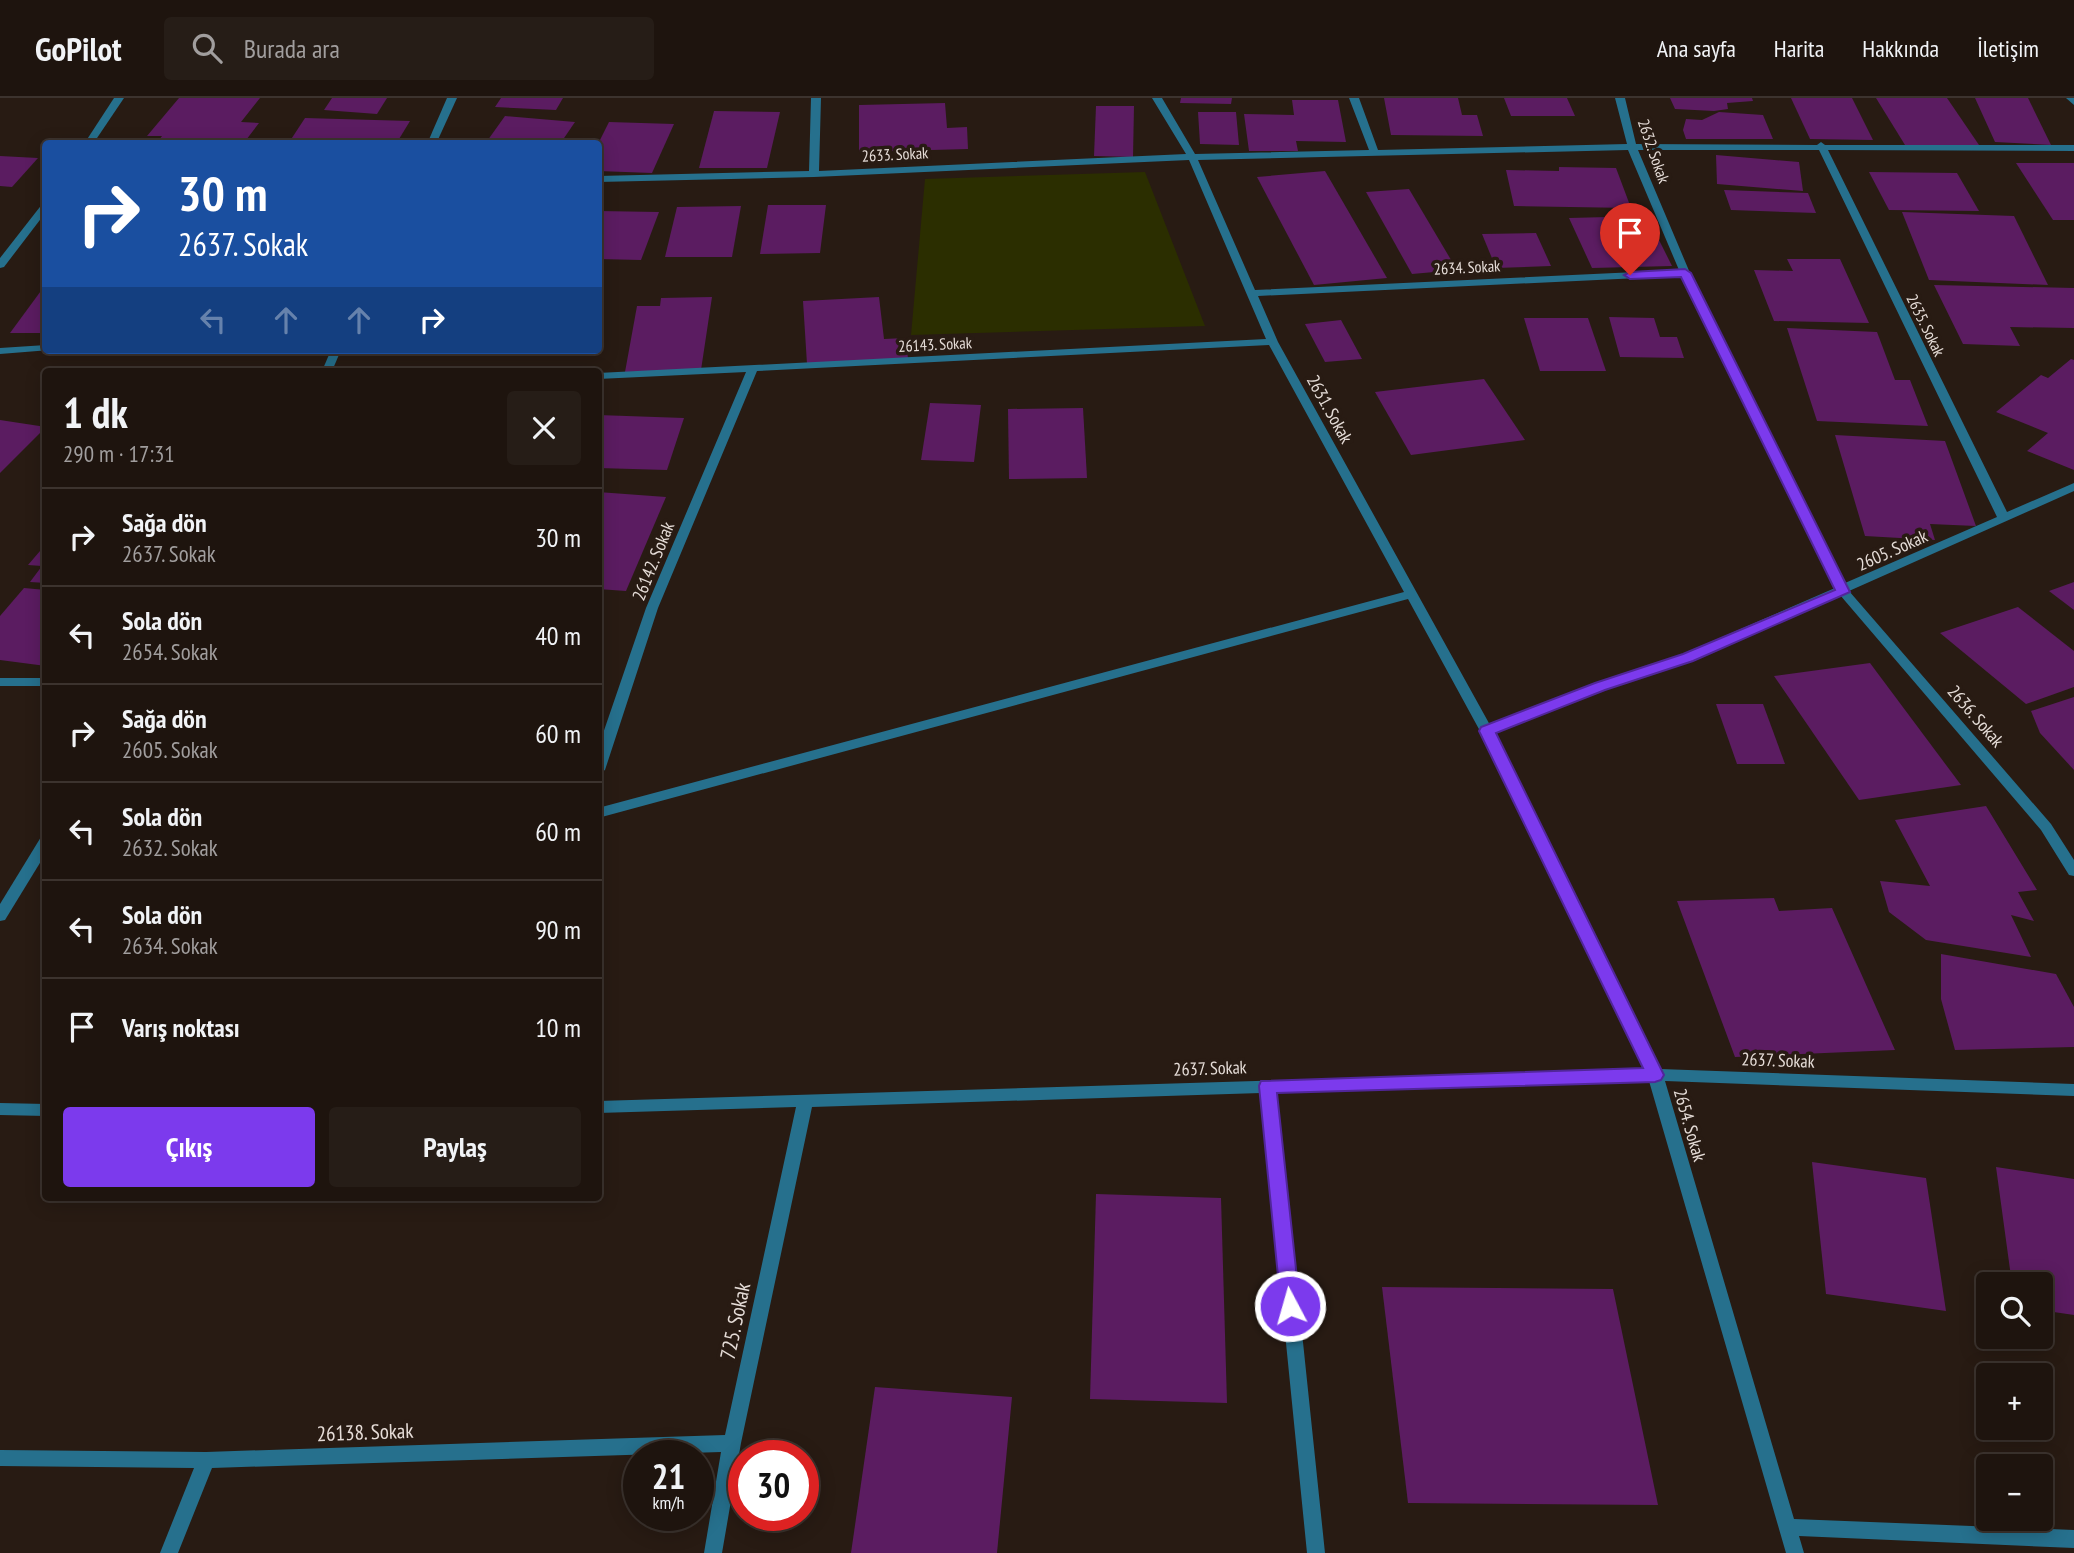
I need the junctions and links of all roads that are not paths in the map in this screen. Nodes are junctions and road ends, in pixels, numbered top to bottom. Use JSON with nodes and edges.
{"nodes":[{"id":1,"x":119,"y":98,"type":"edge"},
{"id":2,"x":452,"y":98,"type":"edge"},
{"id":3,"x":816,"y":98,"type":"edge"},
{"id":4,"x":1157,"y":98,"type":"edge"},
{"id":5,"x":1354,"y":98,"type":"edge"},
{"id":6,"x":1620,"y":98,"type":"edge"},
{"id":7,"x":91,"y":140,"type":"edge"},
{"id":8,"x":433,"y":140,"type":"edge"},
{"id":9,"x":1821,"y":145,"type":"junction"},
{"id":10,"x":1632,"y":147,"type":"junction"},
{"id":11,"x":2074,"y":148,"type":"edge"},
{"id":12,"x":1375,"y":154,"type":"junction"},
{"id":13,"x":1192,"y":157,"type":"junction"},
{"id":14,"x":814,"y":174,"type":"junction"},
{"id":15,"x":602,"y":179,"type":"edge"},
{"id":16,"x":42,"y":210,"type":"edge"},
{"id":17,"x":0,"y":265,"type":"edge"},
{"id":18,"x":1685,"y":273,"type":"junction"},
{"id":19,"x":1250,"y":293,"type":"junction"},
{"id":20,"x":1273,"y":342,"type":"junction"},
{"id":21,"x":42,"y":348,"type":"edge"},
{"id":22,"x":0,"y":351,"type":"edge"},
{"id":23,"x":752,"y":370,"type":"junction"},
{"id":24,"x":602,"y":376,"type":"edge"},
{"id":25,"x":2074,"y":487,"type":"edge"},
{"id":26,"x":2004,"y":519,"type":"junction"},
{"id":27,"x":1843,"y":592,"type":"junction"},
{"id":28,"x":1412,"y":594,"type":"junction"},
{"id":29,"x":0,"y":682,"type":"edge"},
{"id":30,"x":42,"y":682,"type":"edge"},
{"id":31,"x":1487,"y":731,"type":"junction"},
{"id":32,"x":602,"y":759,"type":"edge"},
{"id":33,"x":602,"y":812,"type":"edge"},
{"id":34,"x":42,"y":847,"type":"edge"},
{"id":35,"x":2074,"y":872,"type":"edge"},
{"id":36,"x":0,"y":916,"type":"edge"},
{"id":37,"x":1655,"y":1075,"type":"junction"},
{"id":38,"x":1268,"y":1086,"type":"junction"},
{"id":39,"x":2074,"y":1090,"type":"edge"},
{"id":40,"x":806,"y":1099,"type":"junction"},
{"id":41,"x":602,"y":1107,"type":"edge"},
{"id":42,"x":0,"y":1110,"type":"edge"},
{"id":43,"x":42,"y":1110,"type":"edge"},
{"id":44,"x":733,"y":1440,"type":"edge"},
{"id":45,"x":728,"y":1443,"type":"edge"},
{"id":46,"x":0,"y":1458,"type":"edge"},
{"id":47,"x":205,"y":1460,"type":"junction"},
{"id":48,"x":728,"y":1466,"type":"edge"},
{"id":49,"x":1788,"y":1527,"type":"junction"},
{"id":50,"x":2074,"y":1539,"type":"edge"},
{"id":51,"x":169,"y":1553,"type":"edge"},
{"id":52,"x":713,"y":1553,"type":"edge"},
{"id":53,"x":1316,"y":1553,"type":"edge"},
{"id":54,"x":1794,"y":1553,"type":"edge"}],
"edges":[{"from":1,"to":7,"type":"street"},
{"from":2,"to":8,"type":"street"},
{"from":3,"to":14,"type":"street"},
{"from":4,"to":13,"type":"street","name":"2631. Sokak"},
{"from":5,"to":12,"type":"street"},
{"from":6,"to":10,"type":"street","name":"2632. Sokak"},
{"from":9,"to":10,"type":"street","name":"2633. Sokak"},
{"from":9,"to":11,"type":"street","name":"2633. Sokak"},
{"from":9,"to":26,"type":"street","name":"2635. Sokak"},
{"from":10,"to":12,"type":"street","name":"2633. Sokak"},
{"from":10,"to":18,"type":"street","name":"2632. Sokak"},
{"from":12,"to":13,"type":"street","name":"2633. Sokak"},
{"from":13,"to":14,"type":"street","name":"2633. Sokak"},
{"from":13,"to":19,"type":"street","name":"2631. Sokak"},
{"from":14,"to":15,"type":"street","name":"2633. Sokak"},
{"from":16,"to":17,"type":"street"},
{"from":18,"to":19,"type":"street","name":"2634. Sokak"},
{"from":18,"to":27,"type":"street","name":"2632. Sokak"},
{"from":19,"to":20,"type":"street","name":"2631. Sokak"},
{"from":20,"to":23,"type":"street","name":"26143. Sokak"},
{"from":20,"to":28,"type":"street","name":"2631. Sokak"},
{"from":21,"to":22,"type":"street"},
{"from":23,"to":24,"type":"street","name":"26143. Sokak"},
{"from":23,"to":32,"type":"street","name":"26142. Sokak"},
{"from":25,"to":26,"type":"street","name":"2605. Sokak"},
{"from":26,"to":27,"type":"street","name":"2605. Sokak"},
{"from":27,"to":31,"type":"street","name":"2605. Sokak"},
{"from":27,"to":35,"type":"street","name":"2636. Sokak"},
{"from":28,"to":31,"type":"street","name":"2631. Sokak"},
{"from":28,"to":33,"type":"street"},
{"from":29,"to":30,"type":"street"},
{"from":31,"to":37,"type":"street","name":"2654. Sokak"},
{"from":34,"to":36,"type":"street"},
{"from":37,"to":38,"type":"street","name":"2637. Sokak"},
{"from":37,"to":39,"type":"street","name":"2637. Sokak"},
{"from":37,"to":49,"type":"street","name":"2654. Sokak"},
{"from":38,"to":40,"type":"street","name":"2637. Sokak"},
{"from":38,"to":53,"type":"street"},
{"from":40,"to":41,"type":"street","name":"2637. Sokak"},
{"from":40,"to":44,"type":"street","name":"725. Sokak"},
{"from":42,"to":43,"type":"street"},
{"from":45,"to":47,"type":"street","name":"26138. Sokak"},
{"from":46,"to":47,"type":"street","name":"26138. Sokak"},
{"from":47,"to":51,"type":"street"},
{"from":48,"to":52,"type":"street","name":"725. Sokak"},
{"from":49,"to":50,"type":"street"},
{"from":49,"to":54,"type":"street","name":"2654. Sokak"}]}
